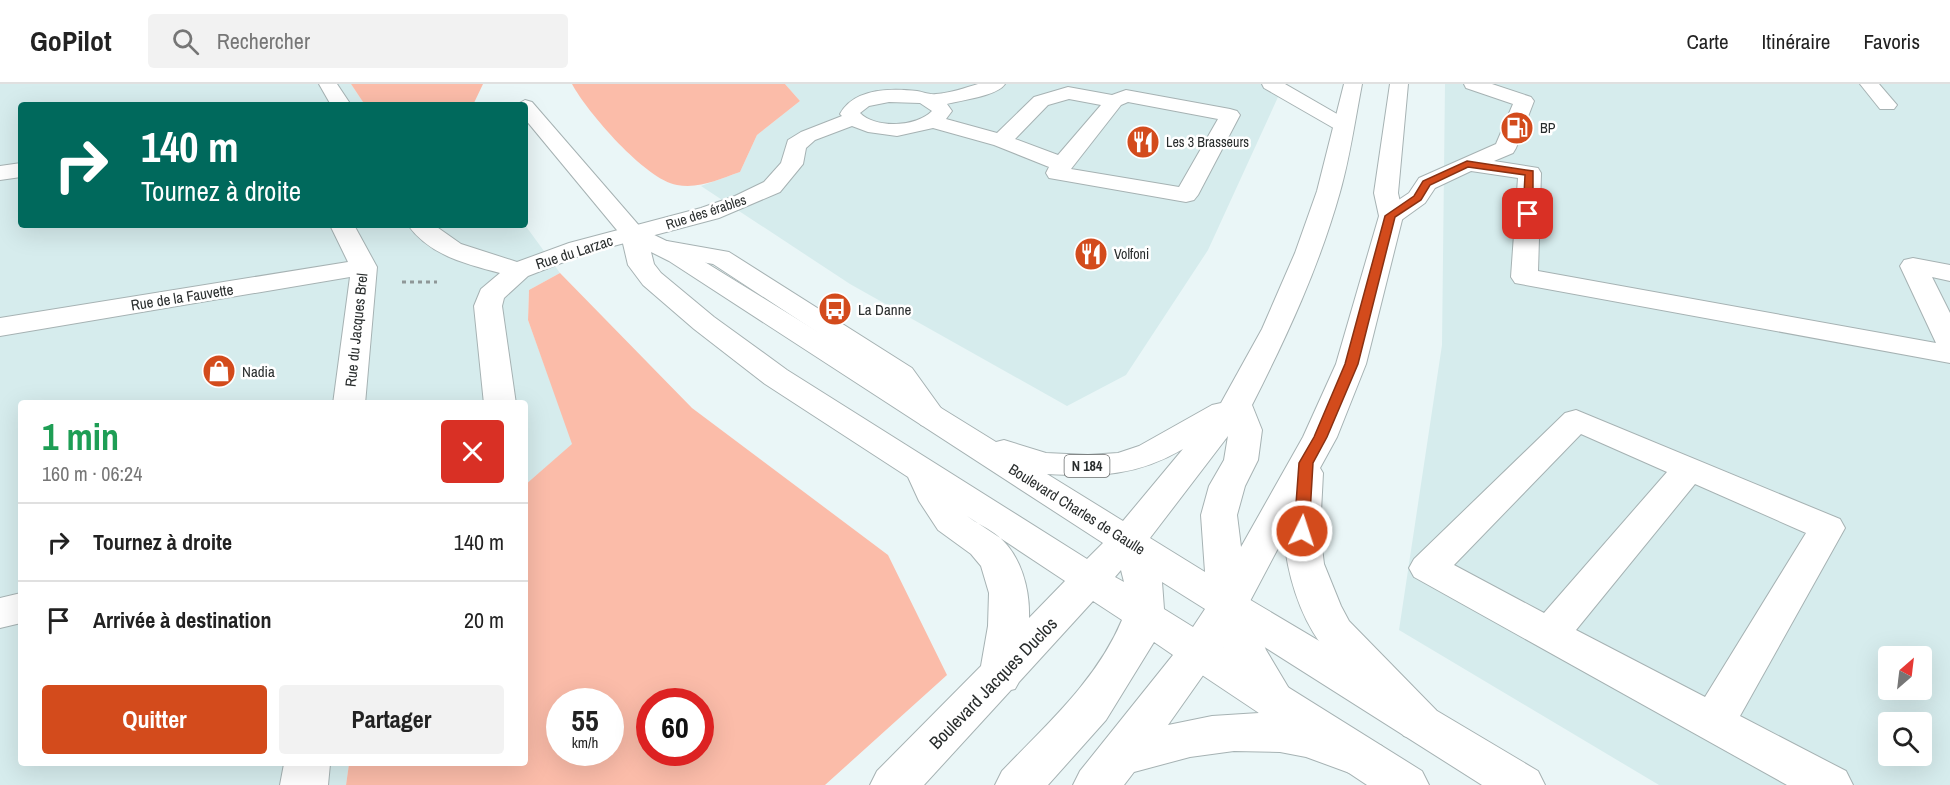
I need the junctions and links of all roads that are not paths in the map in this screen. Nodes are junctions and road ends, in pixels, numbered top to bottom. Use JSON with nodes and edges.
{"nodes":[{"id":1,"x":328,"y":84,"type":"edge"},
{"id":2,"x":996,"y":84,"type":"edge"},
{"id":3,"x":1399,"y":84,"type":"edge"},
{"id":4,"x":1473,"y":84,"type":"edge"},
{"id":5,"x":1869,"y":84,"type":"edge"},
{"id":6,"x":854,"y":85,"type":"edge"},
{"id":7,"x":1276,"y":85,"type":"edge"},
{"id":8,"x":1347,"y":87,"type":"edge"},
{"id":9,"x":868,"y":100,"type":"junction"},
{"id":10,"x":932,"y":101,"type":"junction"},
{"id":11,"x":339,"y":102,"type":"edge"},
{"id":12,"x":1114,"y":102,"type":"junction"},
{"id":13,"x":1887,"y":105,"type":"dead end"},
{"id":14,"x":528,"y":108,"type":"edge"},
{"id":15,"x":853,"y":119,"type":"junction"},
{"id":16,"x":932,"y":122,"type":"junction"},
{"id":17,"x":1344,"y":126,"type":"junction"},
{"id":18,"x":1001,"y":141,"type":"junction"},
{"id":19,"x":18,"y":151,"type":"edge"},
{"id":20,"x":0,"y":153,"type":"edge"},
{"id":21,"x":1062,"y":164,"type":"junction"},
{"id":22,"x":1467,"y":164,"type":"junction"},
{"id":23,"x":18,"y":170,"type":"edge"},
{"id":24,"x":0,"y":172,"type":"edge"},
{"id":25,"x":1390,"y":216,"type":"junction"},
{"id":26,"x":343,"y":228,"type":"edge"},
{"id":27,"x":422,"y":228,"type":"edge"},
{"id":28,"x":633,"y":234,"type":"junction"},
{"id":29,"x":1950,"y":273,"type":"edge"},
{"id":30,"x":363,"y":275,"type":"junction"},
{"id":31,"x":511,"y":277,"type":"junction"},
{"id":32,"x":0,"y":327,"type":"edge"},
{"id":33,"x":1950,"y":342,"type":"edge"},
{"id":34,"x":1950,"y":354,"type":"edge"},
{"id":35,"x":349,"y":400,"type":"edge"},
{"id":36,"x":500,"y":400,"type":"edge"},
{"id":37,"x":1236,"y":405,"type":"junction"},
{"id":38,"x":932,"y":418,"type":"junction"},
{"id":39,"x":1306,"y":463,"type":"junction"},
{"id":40,"x":1689,"y":469,"type":"junction"},
{"id":41,"x":922,"y":470,"type":"junction"},
{"id":42,"x":1127,"y":541,"type":"junction"},
{"id":43,"x":1090,"y":580,"type":"junction"},
{"id":44,"x":1228,"y":605,"type":"junction"},
{"id":45,"x":18,"y":609,"type":"edge"},
{"id":46,"x":0,"y":613,"type":"edge"},
{"id":47,"x":1144,"y":616,"type":"junction"},
{"id":48,"x":1549,"y":634,"type":"junction"},
{"id":49,"x":1199,"y":652,"type":"junction"},
{"id":50,"x":1000,"y":677,"type":"junction"},
{"id":51,"x":1275,"y":702,"type":"junction"},
{"id":52,"x":1420,"y":723,"type":"junction"},
{"id":53,"x":1713,"y":723,"type":"junction"},
{"id":54,"x":1366,"y":760,"type":"junction"},
{"id":55,"x":307,"y":766,"type":"edge"},
{"id":56,"x":1109,"y":771,"type":"edge"},
{"id":57,"x":304,"y":785,"type":"edge"},
{"id":58,"x":894,"y":785,"type":"edge"},
{"id":59,"x":1019,"y":785,"type":"edge"},
{"id":60,"x":1405,"y":785,"type":"edge"},
{"id":61,"x":1521,"y":785,"type":"edge"},
{"id":62,"x":1829,"y":785,"type":"edge"}],
"edges":[{"from":1,"to":11,"type":"main road"},
{"from":2,"to":10,"type":"main road"},
{"from":3,"to":25,"type":"main road"},
{"from":4,"to":22,"type":"main road"},
{"from":5,"to":13,"type":"main road"},
{"from":6,"to":9,"type":"main road"},
{"from":7,"to":17,"type":"main road"},
{"from":8,"to":17,"type":"main road","name":"Boulevard Jacques Duclos"},
{"from":9,"to":10,"type":"main road"},
{"from":9,"to":15,"type":"main road"},
{"from":10,"to":16,"type":"main road"},
{"from":12,"to":18,"type":"main road"},
{"from":12,"to":21,"type":"main road"},
{"from":12,"to":21,"type":"main road"},
{"from":14,"to":28,"type":"main road","name":"Boulevard Charles de Gaulle"},
{"from":15,"to":16,"type":"main road"},
{"from":15,"to":28,"type":"main road","name":"Rue des érables"},
{"from":16,"to":18,"type":"main road"},
{"from":17,"to":37,"type":"main road","name":"Boulevard Jacques Duclos"},
{"from":18,"to":21,"type":"main road"},
{"from":19,"to":20,"type":"main road"},
{"from":22,"to":25,"type":"main road"},
{"from":22,"to":34,"type":"main road"},
{"from":23,"to":24,"type":"main road"},
{"from":25,"to":39,"type":"main road"},
{"from":26,"to":30,"type":"main road","name":"Rue du Jacques Brel"},
{"from":27,"to":31,"type":"main road"},
{"from":28,"to":31,"type":"main road","name":"Rue du Larzac"},
{"from":28,"to":38,"type":"main road","name":"Boulevard Charles de Gaulle"},
{"from":28,"to":41,"type":"main road","name":"Boulevard Charles de Gaulle"},
{"from":29,"to":33,"type":"main road"},
{"from":30,"to":32,"type":"main road","name":"Rue de la Fauvette"},
{"from":30,"to":35,"type":"main road","name":"Rue du Jacques Brel"},
{"from":31,"to":36,"type":"main road"},
{"from":37,"to":38,"type":"main road","number":"N 184"},
{"from":37,"to":42,"type":"main road","name":"Boulevard Jacques Duclos"},
{"from":37,"to":44,"type":"main road"},
{"from":38,"to":42,"type":"main road","name":"Boulevard Charles de Gaulle"},
{"from":39,"to":44,"type":"main road"},
{"from":39,"to":52,"type":"main road"},
{"from":40,"to":48,"type":"main road"},
{"from":40,"to":48,"type":"main road"},
{"from":40,"to":53,"type":"main road"},
{"from":41,"to":43,"type":"main road","name":"Boulevard Charles de Gaulle"},
{"from":41,"to":50,"type":"main road"},
{"from":42,"to":43,"type":"main road","name":"Boulevard Jacques Duclos"},
{"from":42,"to":44,"type":"main road","name":"Boulevard Charles de Gaulle"},
{"from":42,"to":47,"type":"main road"},
{"from":43,"to":47,"type":"main road","name":"Boulevard Charles de Gaulle"},
{"from":43,"to":50,"type":"main road","name":"Boulevard Jacques Duclos"},
{"from":44,"to":49,"type":"main road"},
{"from":44,"to":51,"type":"main road"},
{"from":44,"to":52,"type":"main road","name":"Boulevard Charles de Gaulle"},
{"from":45,"to":46,"type":"main road"},
{"from":47,"to":49,"type":"main road","name":"Boulevard Charles de Gaulle"},
{"from":47,"to":59,"type":"main road"},
{"from":48,"to":53,"type":"main road"},
{"from":49,"to":51,"type":"main road","name":"Boulevard Charles de Gaulle"},
{"from":49,"to":56,"type":"main road"},
{"from":50,"to":58,"type":"main road","name":"Boulevard Jacques Duclos"},
{"from":51,"to":54,"type":"main road","name":"Boulevard Charles de Gaulle"},
{"from":52,"to":61,"type":"main road","name":"Boulevard Charles de Gaulle"},
{"from":53,"to":62,"type":"main road"},
{"from":54,"to":56,"type":"main road"},
{"from":54,"to":60,"type":"main road","name":"Boulevard Charles de Gaulle"},
{"from":55,"to":57,"type":"main road"}]}
